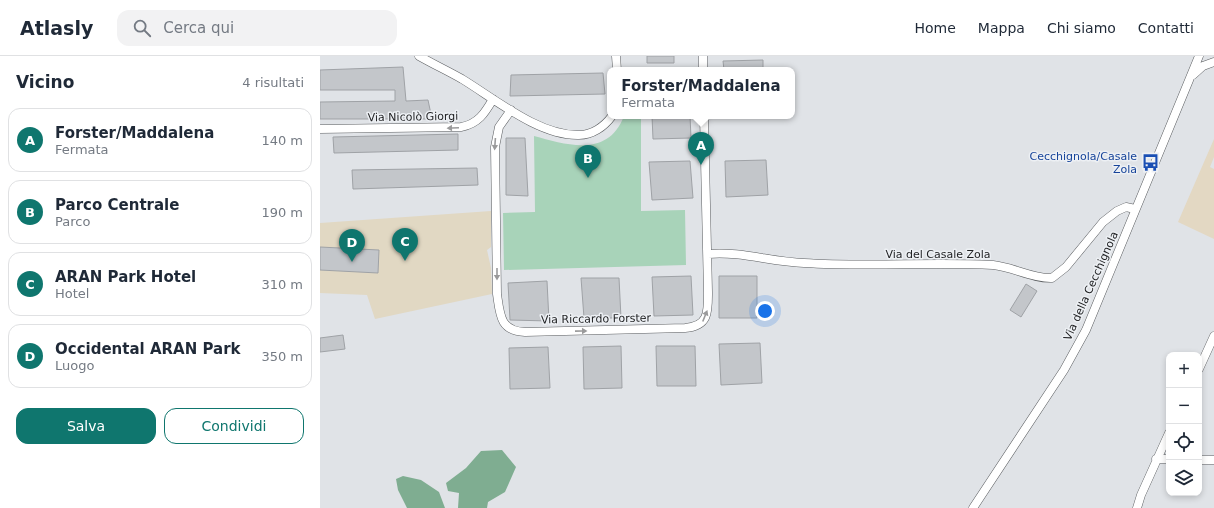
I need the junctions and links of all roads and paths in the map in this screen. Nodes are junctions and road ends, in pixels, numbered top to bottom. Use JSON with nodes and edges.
{"nodes":[{"id":1,"x":419,"y":56,"type":"edge"},
{"id":2,"x":616,"y":56,"type":"edge"},
{"id":3,"x":703,"y":56,"type":"edge"},
{"id":4,"x":1198,"y":56,"type":"edge"},
{"id":5,"x":1214,"y":62,"type":"edge"},
{"id":6,"x":616,"y":67,"type":"edge"},
{"id":7,"x":703,"y":67,"type":"edge"},
{"id":8,"x":1188,"y":82,"type":"junction"},
{"id":9,"x":493,"y":99,"type":"junction"},
{"id":10,"x":511,"y":110,"type":"junction"},
{"id":11,"x":609,"y":119,"type":"edge"},
{"id":12,"x":704,"y":119,"type":"edge"},
{"id":13,"x":320,"y":129,"type":"edge"},
{"id":14,"x":1135,"y":209,"type":"junction"},
{"id":15,"x":708,"y":254,"type":"junction"},
{"id":16,"x":1214,"y":336,"type":"edge"},
{"id":17,"x":1202,"y":362,"type":"edge"},
{"id":18,"x":1166,"y":439,"type":"edge"},
{"id":19,"x":1156,"y":459,"type":"junction"},
{"id":20,"x":1166,"y":459,"type":"edge"},
{"id":21,"x":1202,"y":460,"type":"edge"},
{"id":22,"x":1214,"y":460,"type":"edge"},
{"id":23,"x":973,"y":508,"type":"edge"},
{"id":24,"x":1137,"y":508,"type":"edge"}],
"edges":[{"from":1,"to":9,"type":"street"},
{"from":2,"to":6,"type":"street"},
{"from":3,"to":7,"type":"street"},
{"from":4,"to":8,"type":"street","name":"Via della Cecchignola"},
{"from":5,"to":8,"type":"street"},
{"from":8,"to":14,"type":"street","name":"Via della Cecchignola"},
{"from":9,"to":10,"type":"street"},
{"from":9,"to":13,"type":"street","name":"Via Nicolò Giorgi","one_way":true},
{"from":10,"to":11,"type":"street"},
{"from":10,"to":15,"type":"street","name":"Via Riccardo Forster","one_way":true},
{"from":12,"to":15,"type":"street","name":"Via Riccardo Forster"},
{"from":14,"to":15,"type":"street","name":"Via del Casale Zola"},
{"from":14,"to":23,"type":"street","name":"Via della Cecchignola"},
{"from":16,"to":17,"type":"street"},
{"from":18,"to":19,"type":"street"},
{"from":19,"to":20,"type":"street"},
{"from":19,"to":24,"type":"street"},
{"from":21,"to":22,"type":"street"}]}
